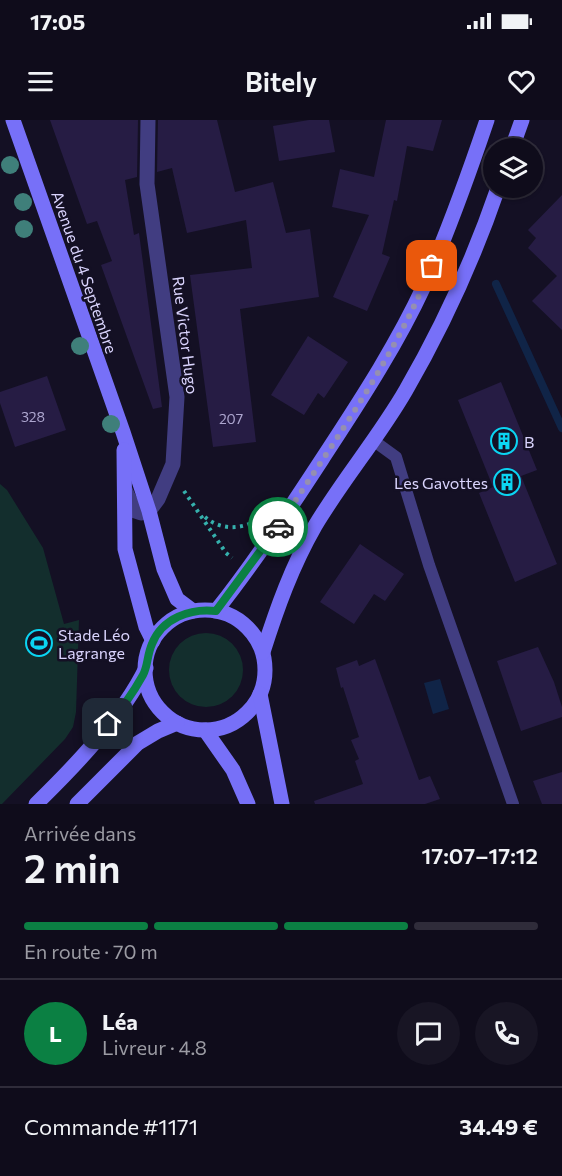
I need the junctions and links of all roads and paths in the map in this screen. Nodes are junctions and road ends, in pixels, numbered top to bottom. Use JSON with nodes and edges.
{"nodes":[{"id":1,"x":13,"y":120,"type":"edge"},
{"id":2,"x":148,"y":120,"type":"edge"},
{"id":3,"x":487,"y":120,"type":"edge"},
{"id":4,"x":522,"y":120,"type":"edge"},
{"id":5,"x":516,"y":138,"type":"edge"},
{"id":6,"x":495,"y":198,"type":"edge"},
{"id":7,"x":123,"y":435,"type":"junction"},
{"id":8,"x":374,"y":441,"type":"junction"},
{"id":9,"x":180,"y":487,"type":"dead end"},
{"id":10,"x":125,"y":490,"type":"junction"},
{"id":11,"x":149,"y":512,"type":"junction"},
{"id":12,"x":199,"y":512,"type":"junction"},
{"id":13,"x":258,"y":520,"type":"dead end"},
{"id":14,"x":235,"y":561,"type":"dead end"},
{"id":15,"x":193,"y":611,"type":"junction"},
{"id":16,"x":216,"y":611,"type":"junction"},
{"id":17,"x":153,"y":641,"type":"junction"},
{"id":18,"x":263,"y":652,"type":"junction"},
{"id":19,"x":146,"y":668,"type":"junction"},
{"id":20,"x":260,"y":694,"type":"junction"},
{"id":21,"x":177,"y":723,"type":"junction"},
{"id":22,"x":204,"y":730,"type":"junction"},
{"id":23,"x":36,"y":804,"type":"edge"},
{"id":24,"x":77,"y":804,"type":"edge"},
{"id":25,"x":248,"y":804,"type":"edge"},
{"id":26,"x":282,"y":804,"type":"edge"},
{"id":27,"x":513,"y":804,"type":"edge"}],
"edges":[{"from":1,"to":7,"type":"main road","name":"Avenue du 4 Septembre"},
{"from":2,"to":11,"type":"street","name":"Rue Victor Hugo"},
{"from":3,"to":16,"type":"main road"},
{"from":4,"to":5,"type":"main road"},
{"from":6,"to":8,"type":"main road"},
{"from":7,"to":10,"type":"main road"},
{"from":7,"to":11,"type":"main road","name":"Avenue du 4 Septembre"},
{"from":8,"to":18,"type":"main road"},
{"from":8,"to":27,"type":"lane"},
{"from":9,"to":12,"type":"path"},
{"from":10,"to":11,"type":"street"},
{"from":10,"to":17,"type":"main road"},
{"from":11,"to":15,"type":"main road","name":"Avenue du 4 Septembre"},
{"from":12,"to":13,"type":"path"},
{"from":12,"to":14,"type":"path"},
{"from":15,"to":16,"type":"main road"},
{"from":15,"to":17,"type":"main road"},
{"from":16,"to":18,"type":"main road"},
{"from":17,"to":19,"type":"main road"},
{"from":18,"to":20,"type":"main road"},
{"from":19,"to":21,"type":"main road"},
{"from":19,"to":23,"type":"main road"},
{"from":20,"to":22,"type":"main road"},
{"from":20,"to":26,"type":"main road"},
{"from":21,"to":22,"type":"main road"},
{"from":21,"to":24,"type":"main road"},
{"from":22,"to":25,"type":"main road"}]}
